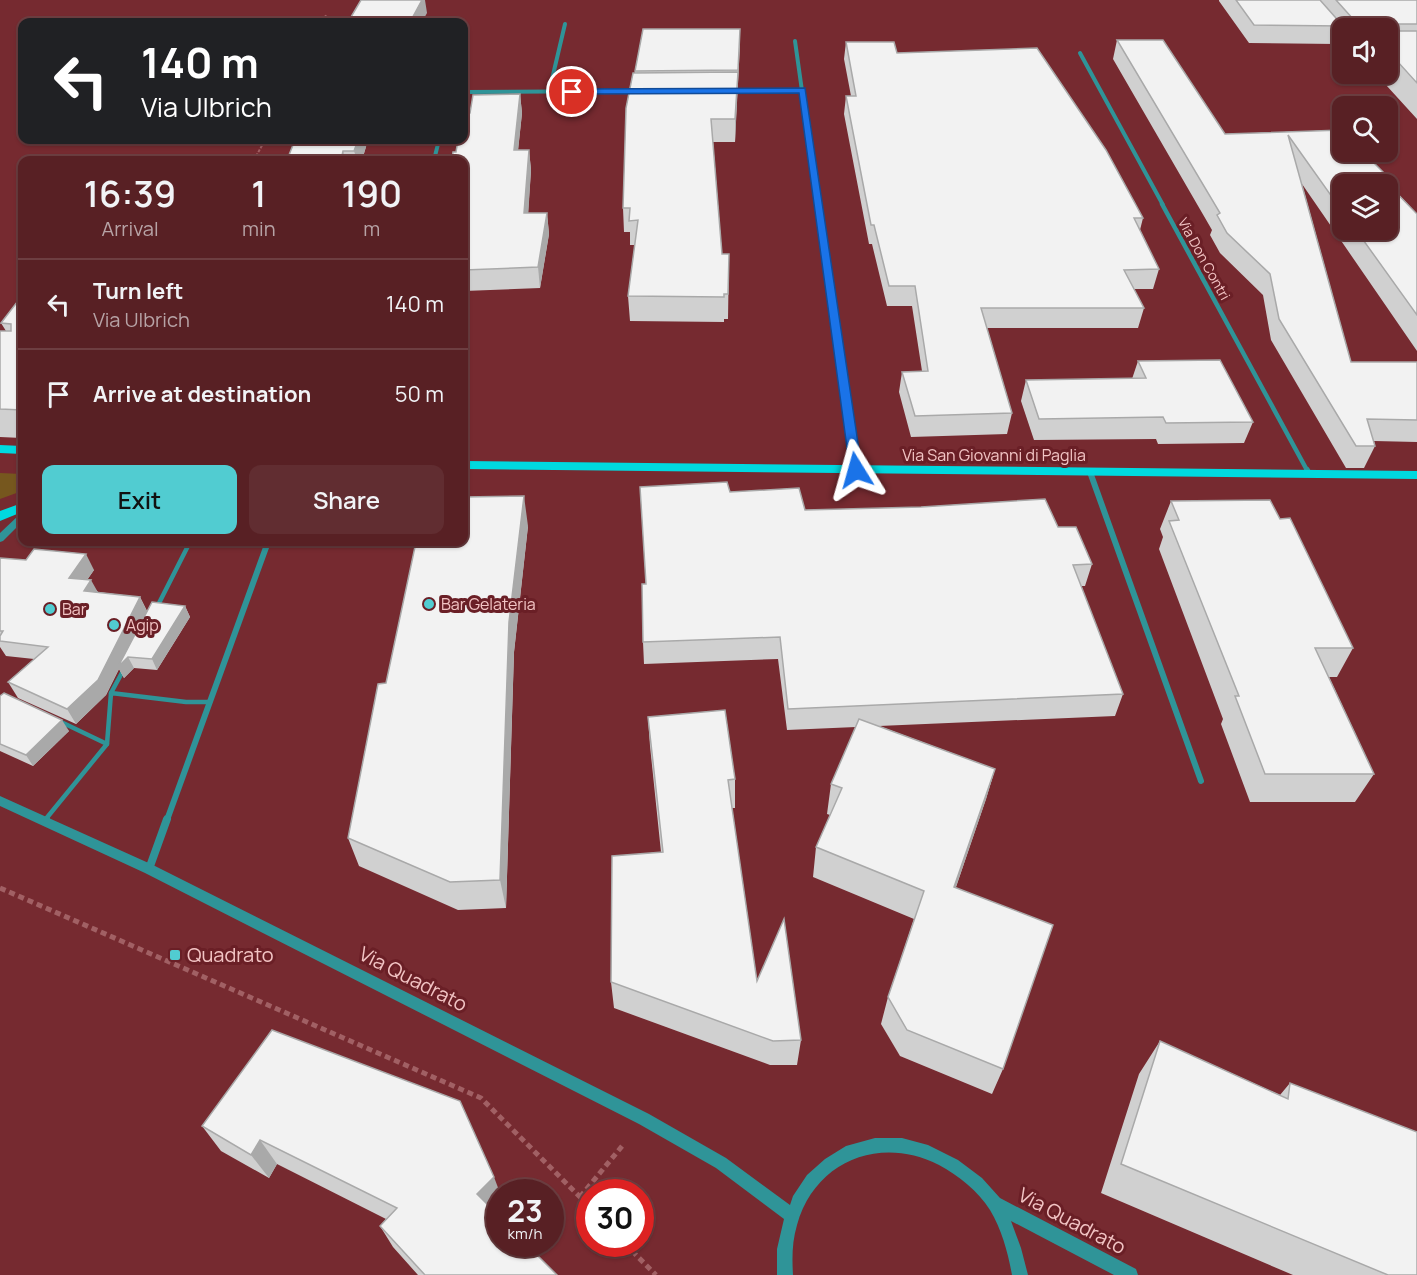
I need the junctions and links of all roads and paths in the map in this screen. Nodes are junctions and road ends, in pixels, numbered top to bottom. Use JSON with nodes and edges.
{"nodes":[{"id":1,"x":326,"y":15,"type":"dead end"},
{"id":2,"x":325,"y":18,"type":"edge"},
{"id":3,"x":565,"y":24,"type":"dead end"},
{"id":4,"x":795,"y":41,"type":"dead end"},
{"id":5,"x":1080,"y":53,"type":"dead end"},
{"id":6,"x":802,"y":90,"type":"junction"},
{"id":7,"x":641,"y":91,"type":"edge"},
{"id":8,"x":722,"y":91,"type":"edge"},
{"id":9,"x":468,"y":92,"type":"edge"},
{"id":10,"x":549,"y":92,"type":"junction"},
{"id":11,"x":0,"y":449,"type":"edge"},
{"id":12,"x":18,"y":450,"type":"edge"},
{"id":13,"x":468,"y":465,"type":"edge"},
{"id":14,"x":856,"y":470,"type":"junction"},
{"id":15,"x":1090,"y":472,"type":"junction"},
{"id":16,"x":1309,"y":474,"type":"junction"},
{"id":17,"x":1417,"y":475,"type":"edge"},
{"id":18,"x":18,"y":509,"type":"edge"},
{"id":19,"x":0,"y":516,"type":"edge"},
{"id":20,"x":18,"y":521,"type":"edge"},
{"id":21,"x":0,"y":539,"type":"edge"},
{"id":22,"x":188,"y":546,"type":"edge"},
{"id":23,"x":267,"y":546,"type":"edge"},
{"id":24,"x":154,"y":611,"type":"edge"},
{"id":25,"x":128,"y":662,"type":"edge"},
{"id":26,"x":111,"y":693,"type":"junction"},
{"id":27,"x":209,"y":702,"type":"junction"},
{"id":28,"x":54,"y":719,"type":"edge"},
{"id":29,"x":107,"y":744,"type":"junction"},
{"id":30,"x":1201,"y":781,"type":"dead end"},
{"id":31,"x":1,"y":801,"type":"edge"},
{"id":32,"x":45,"y":821,"type":"junction"},
{"id":33,"x":149,"y":869,"type":"junction"},
{"id":34,"x":0,"y":888,"type":"edge"},
{"id":35,"x":644,"y":1119,"type":"junction"},
{"id":36,"x":595,"y":1179,"type":"edge"},
{"id":37,"x":576,"y":1193,"type":"edge"},
{"id":38,"x":995,"y":1204,"type":"junction"},
{"id":39,"x":791,"y":1215,"type":"junction"},
{"id":40,"x":638,"y":1257,"type":"edge"},
{"id":41,"x":656,"y":1275,"type":"edge"},
{"id":42,"x":785,"y":1275,"type":"edge"},
{"id":43,"x":1020,"y":1275,"type":"edge"},
{"id":44,"x":1130,"y":1275,"type":"edge"}],
"edges":[{"from":1,"to":2,"type":"path"},
{"from":3,"to":10,"type":"street"},
{"from":4,"to":6,"type":"street"},
{"from":5,"to":16,"type":"street","name":"Via Don Contri"},
{"from":6,"to":8,"type":"street"},
{"from":6,"to":14,"type":"street"},
{"from":7,"to":10,"type":"street"},
{"from":9,"to":10,"type":"street"},
{"from":11,"to":12,"type":"main road"},
{"from":13,"to":14,"type":"main road","name":"Via San Giovanni di Paglia"},
{"from":14,"to":15,"type":"main road","name":"Via San Giovanni di Paglia"},
{"from":15,"to":16,"type":"main road","name":"Via San Giovanni di Paglia"},
{"from":15,"to":30,"type":"street"},
{"from":16,"to":17,"type":"main road","name":"Via San Giovanni di Paglia"},
{"from":18,"to":19,"type":"main road"},
{"from":20,"to":21,"type":"street"},
{"from":22,"to":24,"type":"lane"},
{"from":23,"to":27,"type":"street"},
{"from":25,"to":26,"type":"lane"},
{"from":26,"to":27,"type":"lane"},
{"from":26,"to":29,"type":"lane"},
{"from":27,"to":33,"type":"street"},
{"from":28,"to":29,"type":"lane"},
{"from":29,"to":32,"type":"lane"},
{"from":31,"to":32,"type":"street","name":"Via Quadrato"},
{"from":32,"to":33,"type":"street","name":"Via Quadrato"},
{"from":33,"to":35,"type":"street","name":"Via Quadrato"},
{"from":34,"to":37,"type":"path"},
{"from":35,"to":36,"type":"path"},
{"from":35,"to":39,"type":"street","name":"Via Quadrato"},
{"from":38,"to":39,"type":"street","name":"Via Quadrato"},
{"from":38,"to":43,"type":"street","name":"Via Quadrato"},
{"from":38,"to":44,"type":"street","name":"Via Quadrato"},
{"from":39,"to":42,"type":"street","name":"Via Quadrato"},
{"from":40,"to":41,"type":"path"}]}
